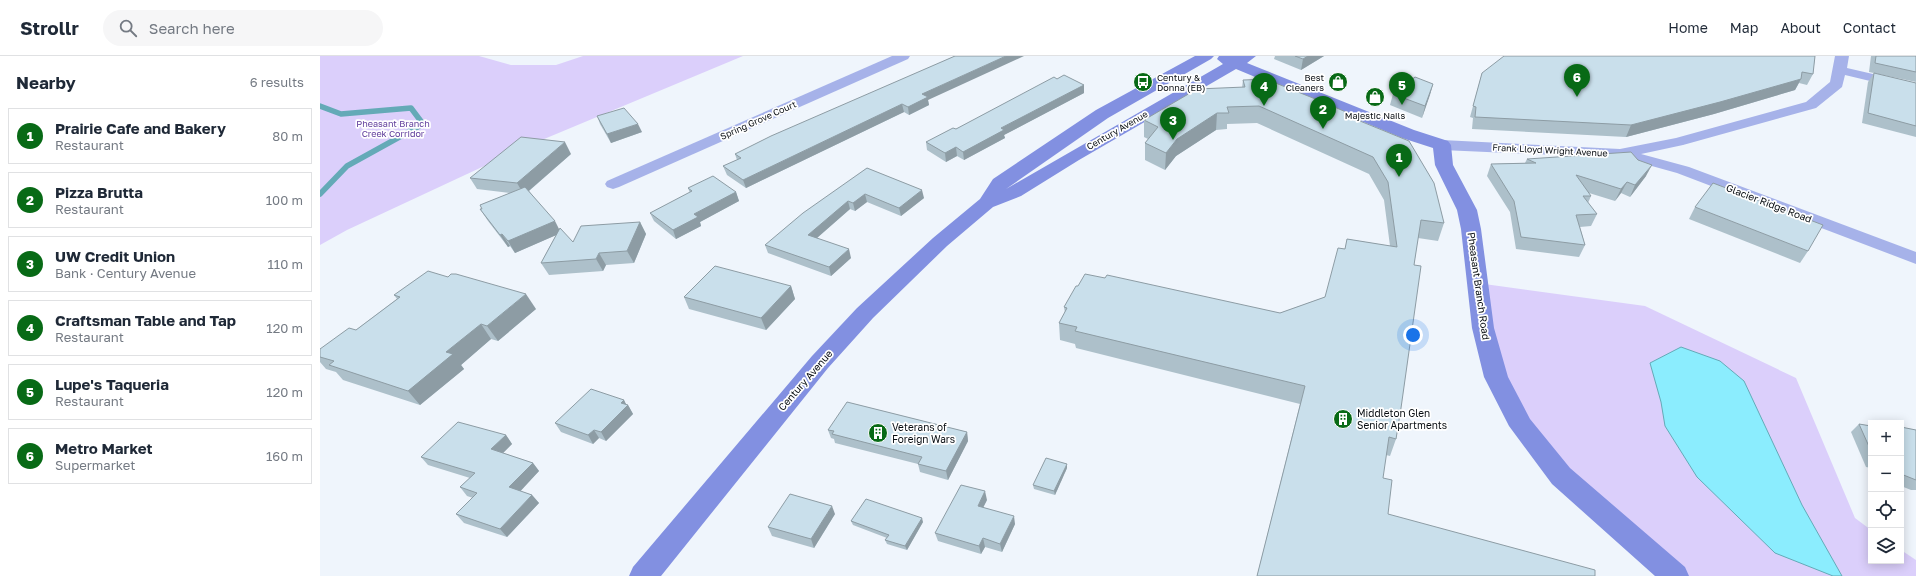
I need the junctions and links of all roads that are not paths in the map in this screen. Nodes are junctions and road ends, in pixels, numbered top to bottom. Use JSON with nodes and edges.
{"nodes":[{"id":1,"x":903,"y":56,"type":"edge"},
{"id":2,"x":1206,"y":56,"type":"edge"},
{"id":3,"x":1219,"y":56,"type":"edge"},
{"id":4,"x":1242,"y":60,"type":"edge"},
{"id":5,"x":1841,"y":63,"type":"edge"},
{"id":6,"x":1916,"y":88,"type":"edge"},
{"id":7,"x":1442,"y":145,"type":"junction"},
{"id":8,"x":1620,"y":154,"type":"junction"},
{"id":9,"x":613,"y":184,"type":"dead end"},
{"id":10,"x":986,"y":203,"type":"junction"},
{"id":11,"x":1916,"y":258,"type":"edge"},
{"id":12,"x":643,"y":576,"type":"edge"},
{"id":13,"x":1675,"y":576,"type":"edge"}],
"edges":[{"from":1,"to":9,"type":"street","name":"Spring Grove Court"},
{"from":2,"to":10,"type":"main road","name":"Century Avenue"},
{"from":3,"to":4,"type":"main road","name":"Frank Lloyd Wright Avenue"},
{"from":4,"to":7,"type":"main road","name":"Frank Lloyd Wright Avenue"},
{"from":4,"to":10,"type":"main road","name":"Century Avenue"},
{"from":5,"to":6,"type":"street"},
{"from":5,"to":8,"type":"street","name":"Frank Lloyd Wright Avenue"},
{"from":7,"to":8,"type":"street","name":"Frank Lloyd Wright Avenue"},
{"from":7,"to":13,"type":"main road","name":"Pheasant Branch Road"},
{"from":8,"to":11,"type":"street","name":"Glacier Ridge Road"},
{"from":10,"to":12,"type":"main road","name":"Century Avenue"}]}
